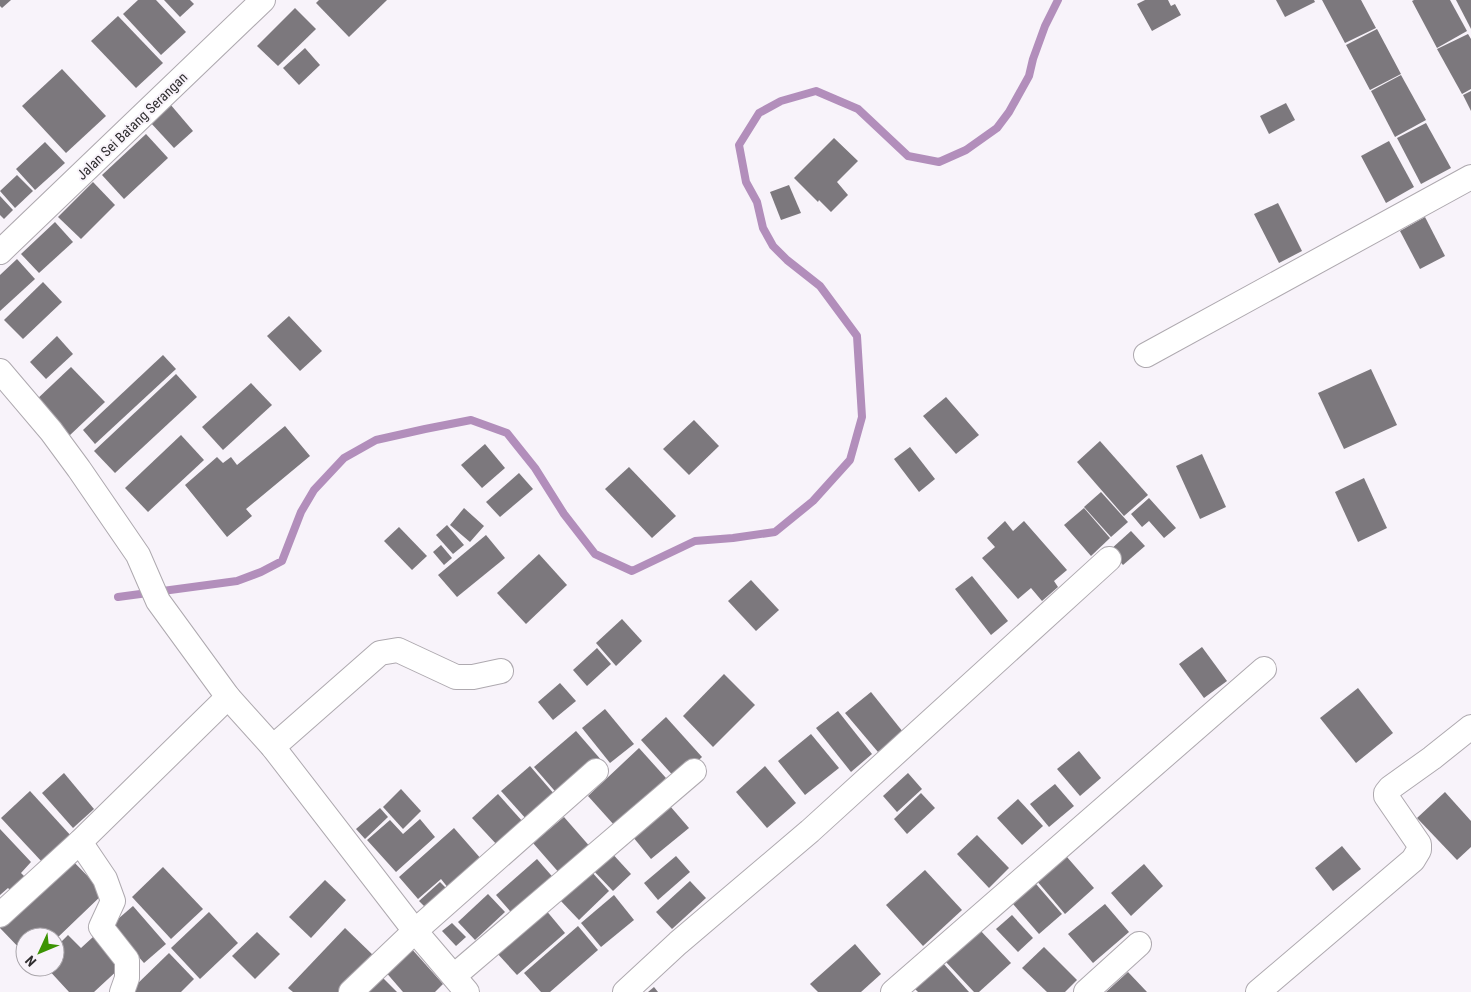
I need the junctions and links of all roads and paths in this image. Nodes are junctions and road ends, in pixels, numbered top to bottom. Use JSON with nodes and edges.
{"nodes":[{"id":1,"x":263,"y":0,"type":"edge"},
{"id":2,"x":1471,"y":177,"type":"edge"},
{"id":3,"x":0,"y":252,"type":"edge"},
{"id":4,"x":1146,"y":355,"type":"dead end"},
{"id":5,"x":0,"y":371,"type":"edge"},
{"id":6,"x":1109,"y":559,"type":"dead end"},
{"id":7,"x":1264,"y":669,"type":"dead end"},
{"id":8,"x":502,"y":671,"type":"dead end"},
{"id":9,"x":228,"y":697,"type":"junction"},
{"id":10,"x":1471,"y":727,"type":"edge"},
{"id":11,"x":273,"y":747,"type":"junction"},
{"id":12,"x":596,"y":770,"type":"dead end"},
{"id":13,"x":694,"y":771,"type":"dead end"},
{"id":14,"x":80,"y":842,"type":"junction"},
{"id":15,"x":0,"y":916,"type":"edge"},
{"id":16,"x":415,"y":931,"type":"junction"},
{"id":17,"x":1139,"y":944,"type":"dead end"},
{"id":18,"x":461,"y":984,"type":"edge"},
{"id":19,"x":122,"y":992,"type":"edge"},
{"id":20,"x":351,"y":992,"type":"edge"},
{"id":21,"x":625,"y":992,"type":"edge"},
{"id":22,"x":893,"y":992,"type":"edge"},
{"id":23,"x":1086,"y":992,"type":"edge"},
{"id":24,"x":1258,"y":992,"type":"edge"}],
"edges":[{"from":1,"to":3,"type":"street","name":"Jalan Sei Batang Serangan"},
{"from":2,"to":4,"type":"street"},
{"from":5,"to":9,"type":"street"},
{"from":6,"to":21,"type":"street"},
{"from":7,"to":22,"type":"street"},
{"from":8,"to":11,"type":"street"},
{"from":9,"to":11,"type":"street"},
{"from":9,"to":14,"type":"street"},
{"from":10,"to":24,"type":"street"},
{"from":11,"to":16,"type":"street"},
{"from":12,"to":16,"type":"street"},
{"from":13,"to":18,"type":"street"},
{"from":14,"to":15,"type":"street"},
{"from":14,"to":19,"type":"street"},
{"from":16,"to":18,"type":"street"},
{"from":16,"to":20,"type":"street"},
{"from":17,"to":23,"type":"street"}]}
